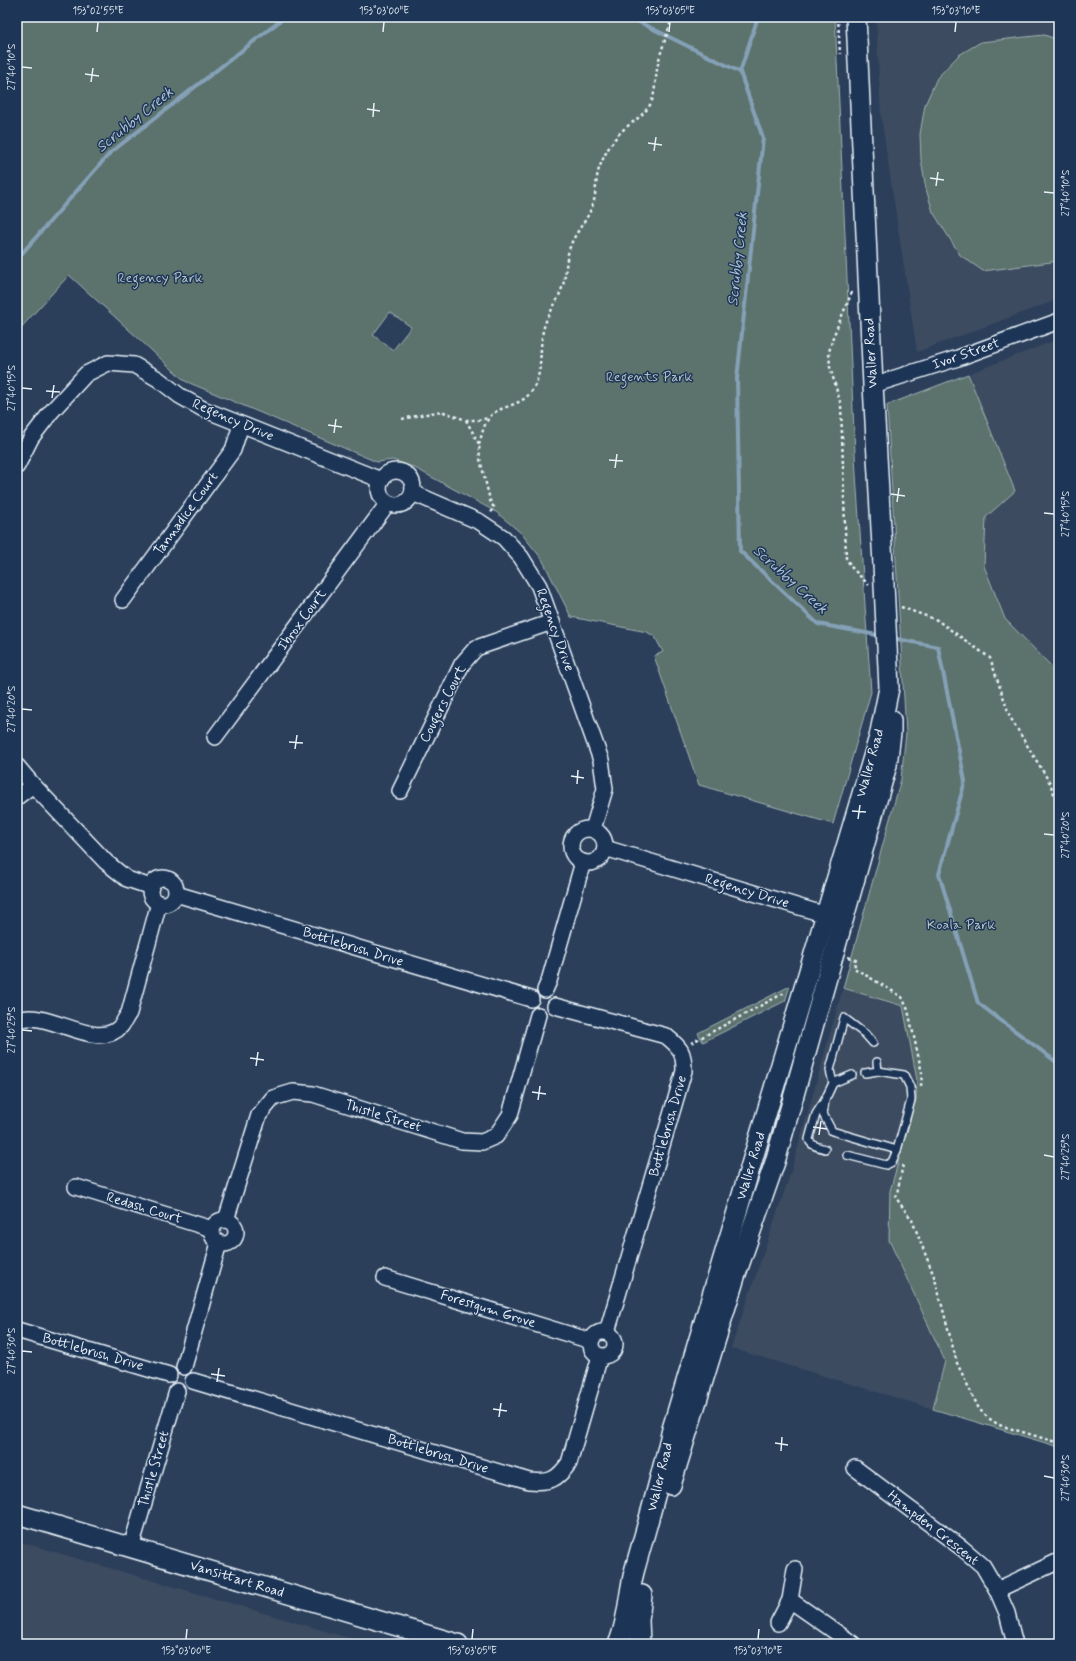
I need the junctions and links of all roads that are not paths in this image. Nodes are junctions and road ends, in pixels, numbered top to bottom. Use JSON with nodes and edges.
{"nodes":[{"id":1,"x":856,"y":17,"type":"edge"},
{"id":2,"x":1059,"y":321,"type":"edge"},
{"id":3,"x":873,"y":386,"type":"junction"},
{"id":4,"x":241,"y":425,"type":"junction"},
{"id":5,"x":17,"y":466,"type":"edge"},
{"id":6,"x":381,"y":480,"type":"junction"},
{"id":7,"x":412,"y":493,"type":"junction"},
{"id":8,"x":388,"y":503,"type":"junction"},
{"id":9,"x":123,"y":600,"type":"dead end"},
{"id":10,"x":552,"y":622,"type":"junction"},
{"id":11,"x":215,"y":737,"type":"dead end"},
{"id":12,"x":17,"y":766,"type":"edge"},
{"id":13,"x":33,"y":785,"type":"junction"},
{"id":14,"x":400,"y":791,"type":"dead end"},
{"id":15,"x":17,"y":797,"type":"edge"},
{"id":16,"x":592,"y":829,"type":"junction"},
{"id":17,"x":605,"y":848,"type":"junction"},
{"id":18,"x":583,"y":862,"type":"junction"},
{"id":19,"x":151,"y":887,"type":"junction"},
{"id":20,"x":176,"y":894,"type":"junction"},
{"id":21,"x":159,"y":903,"type":"junction"},
{"id":22,"x":835,"y":917,"type":"junction"},
{"id":23,"x":545,"y":990,"type":"junction"},
{"id":24,"x":530,"y":999,"type":"junction"},
{"id":25,"x":555,"y":1006,"type":"junction"},
{"id":26,"x":538,"y":1015,"type":"junction"},
{"id":27,"x":17,"y":1020,"type":"edge"},
{"id":28,"x":873,"y":1043,"type":"dead end"},
{"id":29,"x":877,"y":1062,"type":"dead end"},
{"id":30,"x":878,"y":1071,"type":"junction"},
{"id":31,"x":865,"y":1073,"type":"dead end"},
{"id":32,"x":852,"y":1075,"type":"dead end"},
{"id":33,"x":833,"y":1083,"type":"junction"},
{"id":34,"x":773,"y":1091,"type":"junction"},
{"id":35,"x":793,"y":1097,"type":"junction"},
{"id":36,"x":825,"y":1100,"type":"junction"},
{"id":37,"x":825,"y":1149,"type":"dead end"},
{"id":38,"x":896,"y":1150,"type":"junction"},
{"id":39,"x":847,"y":1155,"type":"dead end"},
{"id":40,"x":76,"y":1187,"type":"dead end"},
{"id":41,"x":226,"y":1220,"type":"junction"},
{"id":42,"x":212,"y":1229,"type":"junction"},
{"id":43,"x":219,"y":1243,"type":"junction"},
{"id":44,"x":727,"y":1275,"type":"junction"},
{"id":45,"x":385,"y":1278,"type":"dead end"},
{"id":46,"x":17,"y":1330,"type":"edge"},
{"id":47,"x":607,"y":1332,"type":"junction"},
{"id":48,"x":591,"y":1341,"type":"junction"},
{"id":49,"x":600,"y":1356,"type":"junction"},
{"id":50,"x":184,"y":1367,"type":"junction"},
{"id":51,"x":169,"y":1375,"type":"junction"},
{"id":52,"x":193,"y":1382,"type":"junction"},
{"id":53,"x":176,"y":1391,"type":"junction"},
{"id":54,"x":854,"y":1468,"type":"dead end"},
{"id":55,"x":17,"y":1514,"type":"edge"},
{"id":56,"x":131,"y":1547,"type":"junction"},
{"id":57,"x":1059,"y":1561,"type":"edge"},
{"id":58,"x":795,"y":1569,"type":"dead end"},
{"id":59,"x":997,"y":1590,"type":"junction"},
{"id":60,"x":790,"y":1600,"type":"junction"},
{"id":61,"x":778,"y":1623,"type":"dead end"},
{"id":62,"x":414,"y":1638,"type":"edge"},
{"id":63,"x":458,"y":1644,"type":"edge"},
{"id":64,"x":618,"y":1644,"type":"edge"},
{"id":65,"x":640,"y":1644,"type":"edge"},
{"id":66,"x":853,"y":1644,"type":"edge"},
{"id":67,"x":1015,"y":1644,"type":"edge"}],
"edges":[{"from":1,"to":3,"type":"street","name":"Waller Road"},
{"from":2,"to":3,"type":"street","name":"Ivor Street"},
{"from":3,"to":22,"type":"street","name":"Waller Road","bridge":true},
{"from":4,"to":5,"type":"street","name":"Regency Drive"},
{"from":4,"to":6,"type":"street","name":"Regency Drive"},
{"from":4,"to":9,"type":"street","name":"Tannadice Court"},
{"from":6,"to":7,"type":"street"},
{"from":6,"to":8,"type":"street"},
{"from":7,"to":8,"type":"street"},
{"from":7,"to":10,"type":"street","name":"Regency Drive"},
{"from":8,"to":11,"type":"street","name":"Ibrox Court"},
{"from":10,"to":14,"type":"street","name":"Cougers Court"},
{"from":10,"to":16,"type":"street","name":"Regency Drive"},
{"from":12,"to":13,"type":"street"},
{"from":13,"to":15,"type":"street"},
{"from":13,"to":19,"type":"street"},
{"from":16,"to":17,"type":"street"},
{"from":16,"to":18,"type":"street"},
{"from":17,"to":18,"type":"street"},
{"from":17,"to":22,"type":"street","name":"Regency Drive"},
{"from":18,"to":23,"type":"street"},
{"from":19,"to":20,"type":"street"},
{"from":19,"to":21,"type":"street"},
{"from":20,"to":21,"type":"street"},
{"from":20,"to":24,"type":"street","name":"Bottlebrush Drive"},
{"from":21,"to":27,"type":"street"},
{"from":22,"to":34,"type":"street","name":"Waller Road"},
{"from":22,"to":35,"type":"street","name":"Waller Road"},
{"from":23,"to":24,"type":"street"},
{"from":23,"to":25,"type":"street"},
{"from":24,"to":26,"type":"street"},
{"from":25,"to":26,"type":"street"},
{"from":25,"to":47,"type":"street","name":"Bottlebrush Drive"},
{"from":26,"to":41,"type":"street","name":"Thistle Street"},
{"from":28,"to":33,"type":"lane"},
{"from":29,"to":30,"type":"lane"},
{"from":30,"to":31,"type":"lane"},
{"from":30,"to":38,"type":"lane"},
{"from":32,"to":33,"type":"lane"},
{"from":33,"to":36,"type":"lane"},
{"from":34,"to":35,"type":"street"},
{"from":34,"to":44,"type":"street","name":"Waller Road"},
{"from":35,"to":44,"type":"street","name":"Waller Road"},
{"from":36,"to":37,"type":"lane"},
{"from":36,"to":38,"type":"lane"},
{"from":38,"to":39,"type":"lane"},
{"from":40,"to":42,"type":"street","name":"Redash Court"},
{"from":41,"to":42,"type":"street"},
{"from":41,"to":43,"type":"street"},
{"from":42,"to":43,"type":"street"},
{"from":43,"to":50,"type":"street"},
{"from":44,"to":64,"type":"street","name":"Waller Road"},
{"from":44,"to":65,"type":"street","name":"Waller Road"},
{"from":45,"to":48,"type":"street","name":"Forestgum Grove"},
{"from":46,"to":51,"type":"street","name":"Bottlebrush Drive"},
{"from":47,"to":48,"type":"street"},
{"from":47,"to":49,"type":"street"},
{"from":48,"to":49,"type":"street"},
{"from":49,"to":52,"type":"street","name":"Bottlebrush Drive"},
{"from":50,"to":51,"type":"street"},
{"from":50,"to":52,"type":"street"},
{"from":51,"to":53,"type":"street"},
{"from":52,"to":53,"type":"street"},
{"from":53,"to":56,"type":"street","name":"Thistle Street"},
{"from":54,"to":59,"type":"street","name":"Hampden Crescent"},
{"from":55,"to":56,"type":"street","name":"Vansittart Road"},
{"from":56,"to":62,"type":"street","name":"Vansittart Road"},
{"from":57,"to":59,"type":"street"},
{"from":58,"to":60,"type":"street"},
{"from":59,"to":67,"type":"street","name":"Hampden Crescent"},
{"from":60,"to":61,"type":"street"},
{"from":60,"to":66,"type":"street"},
{"from":62,"to":63,"type":"street","name":"Vansittart Road"}]}
